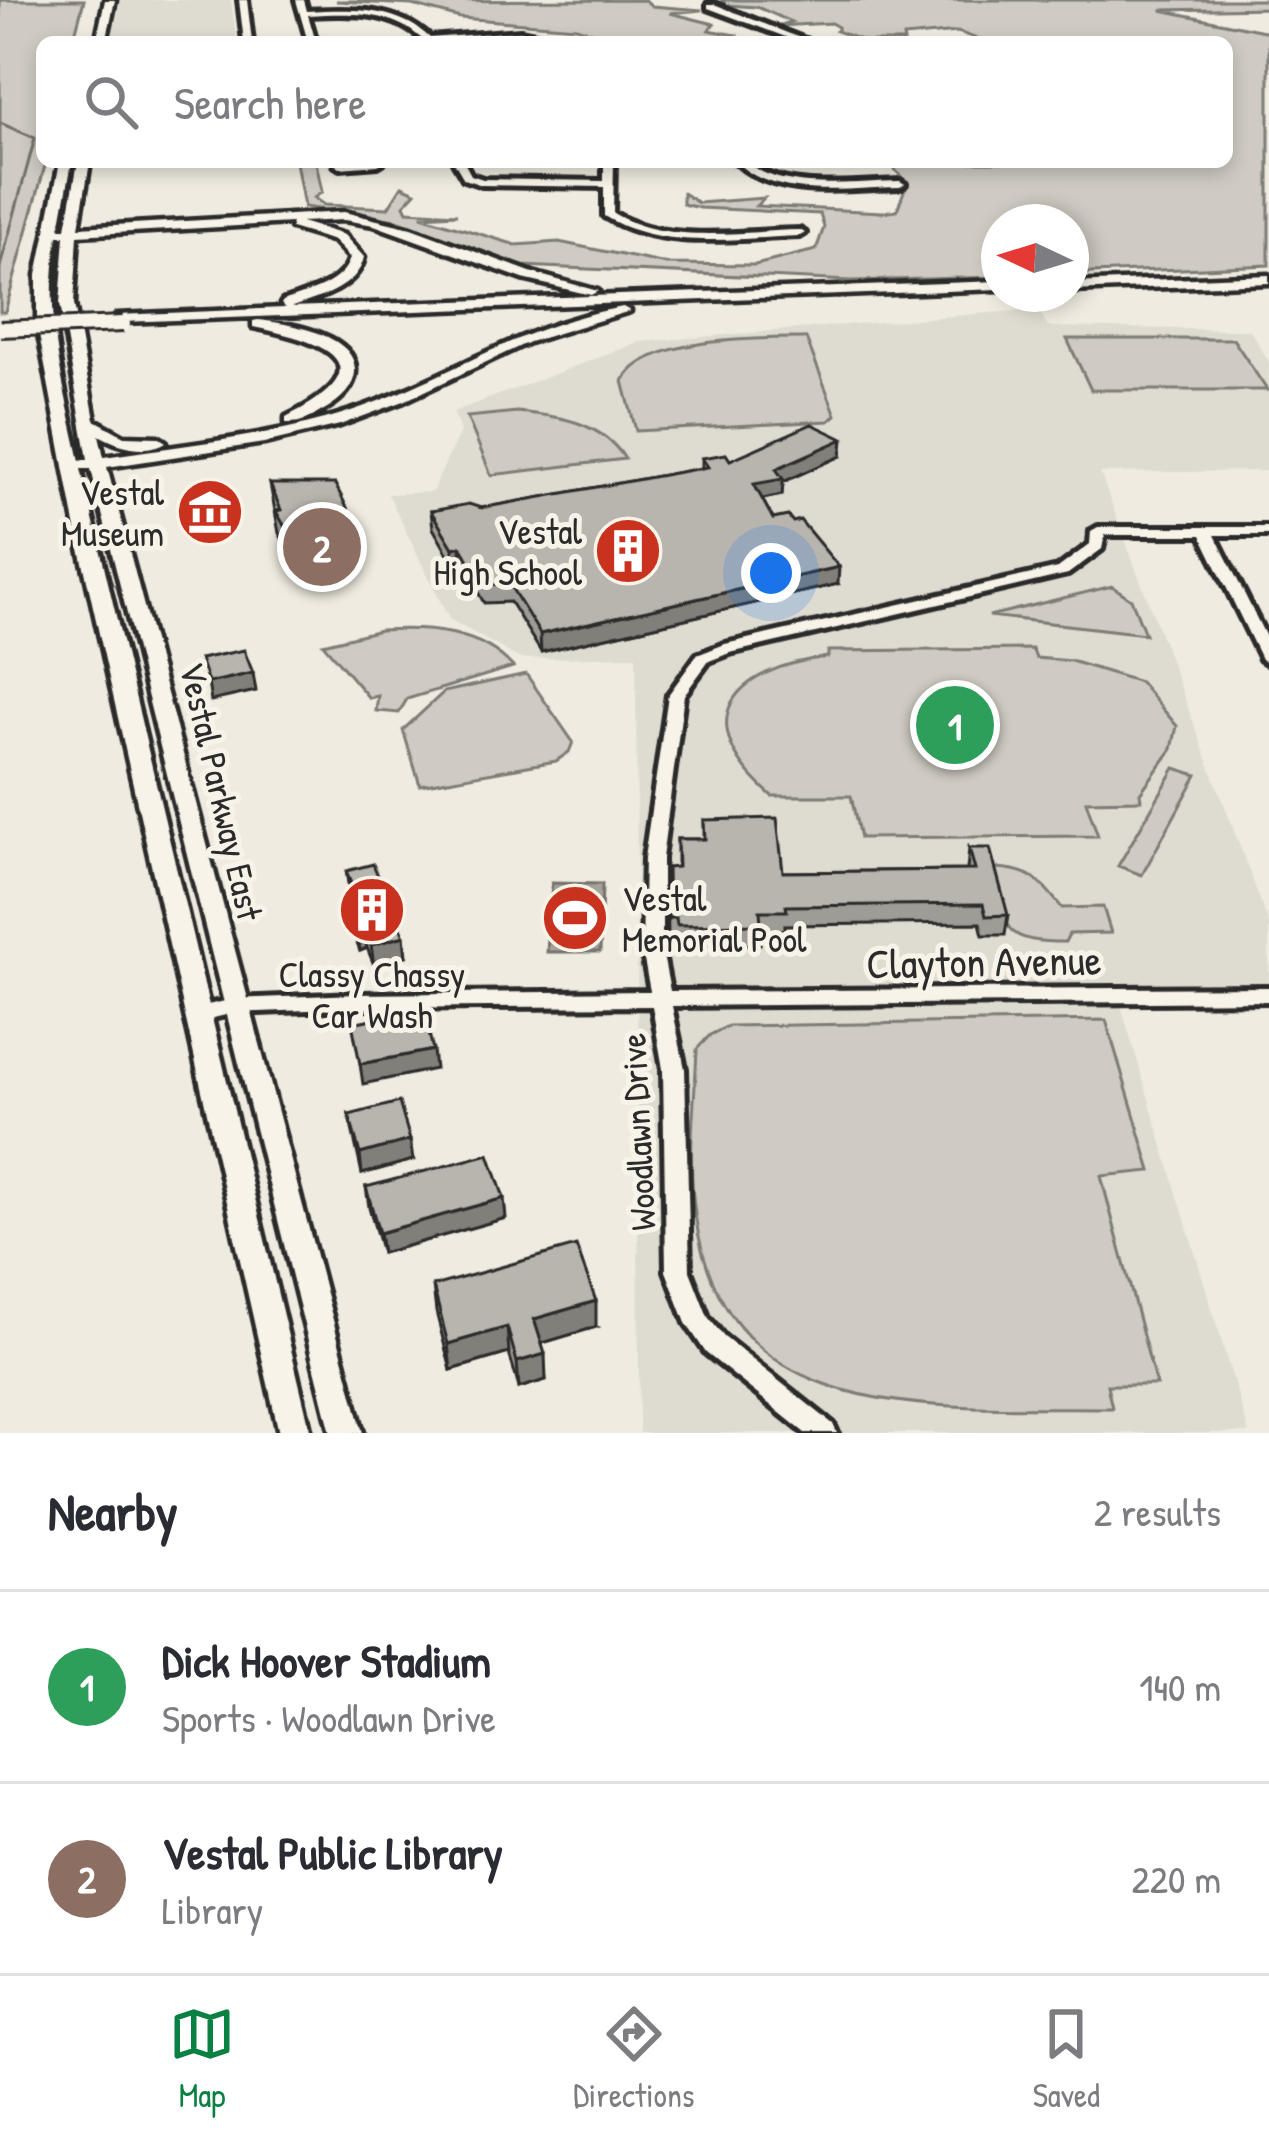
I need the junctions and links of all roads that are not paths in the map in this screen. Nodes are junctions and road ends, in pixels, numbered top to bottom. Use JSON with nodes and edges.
{"nodes":[{"id":1,"x":110,"y":0,"type":"edge"},
{"id":2,"x":243,"y":0,"type":"edge"},
{"id":3,"x":300,"y":0,"type":"edge"},
{"id":4,"x":711,"y":6,"type":"dead end"},
{"id":5,"x":306,"y":13,"type":"junction"},
{"id":6,"x":91,"y":21,"type":"dead end"},
{"id":7,"x":88,"y":36,"type":"edge"},
{"id":8,"x":102,"y":36,"type":"edge"},
{"id":9,"x":247,"y":36,"type":"edge"},
{"id":10,"x":311,"y":36,"type":"edge"},
{"id":11,"x":426,"y":36,"type":"edge"},
{"id":12,"x":486,"y":36,"type":"edge"},
{"id":13,"x":537,"y":36,"type":"edge"},
{"id":14,"x":790,"y":36,"type":"edge"},
{"id":15,"x":66,"y":168,"type":"edge"},
{"id":16,"x":83,"y":168,"type":"edge"},
{"id":17,"x":464,"y":168,"type":"edge"},
{"id":18,"x":609,"y":168,"type":"edge"},
{"id":19,"x":746,"y":168,"type":"edge"},
{"id":20,"x":608,"y":184,"type":"junction"},
{"id":21,"x":900,"y":184,"type":"dead end"},
{"id":22,"x":75,"y":215,"type":"junction"},
{"id":23,"x":117,"y":231,"type":"junction"},
{"id":24,"x":800,"y":233,"type":"dead end"},
{"id":25,"x":62,"y":235,"type":"junction"},
{"id":26,"x":68,"y":266,"type":"junction"},
{"id":27,"x":1269,"y":277,"type":"edge"},
{"id":28,"x":1089,"y":284,"type":"edge"},
{"id":29,"x":981,"y":288,"type":"edge"},
{"id":30,"x":709,"y":299,"type":"junction"},
{"id":31,"x":200,"y":318,"type":"junction"},
{"id":32,"x":0,"y":326,"type":"edge"},
{"id":33,"x":87,"y":422,"type":"junction"},
{"id":34,"x":212,"y":437,"type":"junction"},
{"id":35,"x":157,"y":454,"type":"junction"},
{"id":36,"x":97,"y":460,"type":"junction"},
{"id":37,"x":73,"y":463,"type":"junction"},
{"id":38,"x":109,"y":503,"type":"junction"},
{"id":39,"x":1206,"y":531,"type":"junction"},
{"id":40,"x":1269,"y":531,"type":"edge"},
{"id":41,"x":1264,"y":636,"type":"edge"},
{"id":42,"x":1269,"y":659,"type":"edge"},
{"id":43,"x":1269,"y":994,"type":"edge"},
{"id":44,"x":662,"y":1000,"type":"junction"},
{"id":45,"x":234,"y":1006,"type":"junction"},
{"id":46,"x":197,"y":1014,"type":"junction"},
{"id":47,"x":295,"y":1433,"type":"edge"},
{"id":48,"x":347,"y":1433,"type":"edge"},
{"id":49,"x":824,"y":1433,"type":"edge"}],
"edges":[{"from":1,"to":8,"type":"main road"},
{"from":2,"to":9,"type":"street"},
{"from":3,"to":5,"type":"street"},
{"from":4,"to":14,"type":"street"},
{"from":5,"to":10,"type":"street"},
{"from":5,"to":11,"type":"street"},
{"from":6,"to":7,"type":"main road"},
{"from":12,"to":13,"type":"street"},
{"from":15,"to":25,"type":"main road","name":"Vestal Parkway East"},
{"from":16,"to":22,"type":"main road","name":"Vestal Parkway East"},
{"from":17,"to":20,"type":"street"},
{"from":18,"to":20,"type":"street"},
{"from":19,"to":21,"type":"street"},
{"from":20,"to":24,"type":"street"},
{"from":22,"to":23,"type":"main road"},
{"from":22,"to":25,"type":"main road","name":"Vestal Parkway East"},
{"from":23,"to":25,"type":"main road"},
{"from":23,"to":26,"type":"main road"},
{"from":23,"to":30,"type":"main road"},
{"from":23,"to":31,"type":"main road"},
{"from":25,"to":26,"type":"main road","name":"Vestal Parkway East"},
{"from":25,"to":37,"type":"main road","name":"Vestal Parkway East"},
{"from":26,"to":33,"type":"main road","name":"Vestal Parkway East"},
{"from":27,"to":28,"type":"main road"},
{"from":29,"to":30,"type":"main road"},
{"from":30,"to":31,"type":"main road"},
{"from":30,"to":35,"type":"main road"},
{"from":31,"to":32,"type":"main road","bridge":true},
{"from":31,"to":34,"type":"main road"},
{"from":33,"to":34,"type":"main road"},
{"from":33,"to":36,"type":"main road","name":"Vestal Parkway East"},
{"from":34,"to":36,"type":"main road"},
{"from":35,"to":36,"type":"main road"},
{"from":35,"to":38,"type":"main road"},
{"from":36,"to":37,"type":"main road"},
{"from":36,"to":38,"type":"main road","name":"Vestal Parkway East"},
{"from":37,"to":46,"type":"main road","name":"Vestal Parkway East"},
{"from":38,"to":45,"type":"main road","name":"Vestal Parkway East"},
{"from":39,"to":40,"type":"street","name":"Woodlawn Drive"},
{"from":39,"to":41,"type":"street"},
{"from":39,"to":44,"type":"street","name":"Woodlawn Drive"},
{"from":41,"to":42,"type":"street"},
{"from":43,"to":44,"type":"street","name":"Clayton Avenue"},
{"from":44,"to":45,"type":"street","name":"Clayton Avenue"},
{"from":44,"to":49,"type":"street","name":"Woodlawn Drive"},
{"from":45,"to":46,"type":"street","name":"Clayton Avenue"},
{"from":45,"to":48,"type":"main road","name":"Vestal Parkway East"},
{"from":46,"to":47,"type":"main road","name":"Vestal Parkway East"}]}
